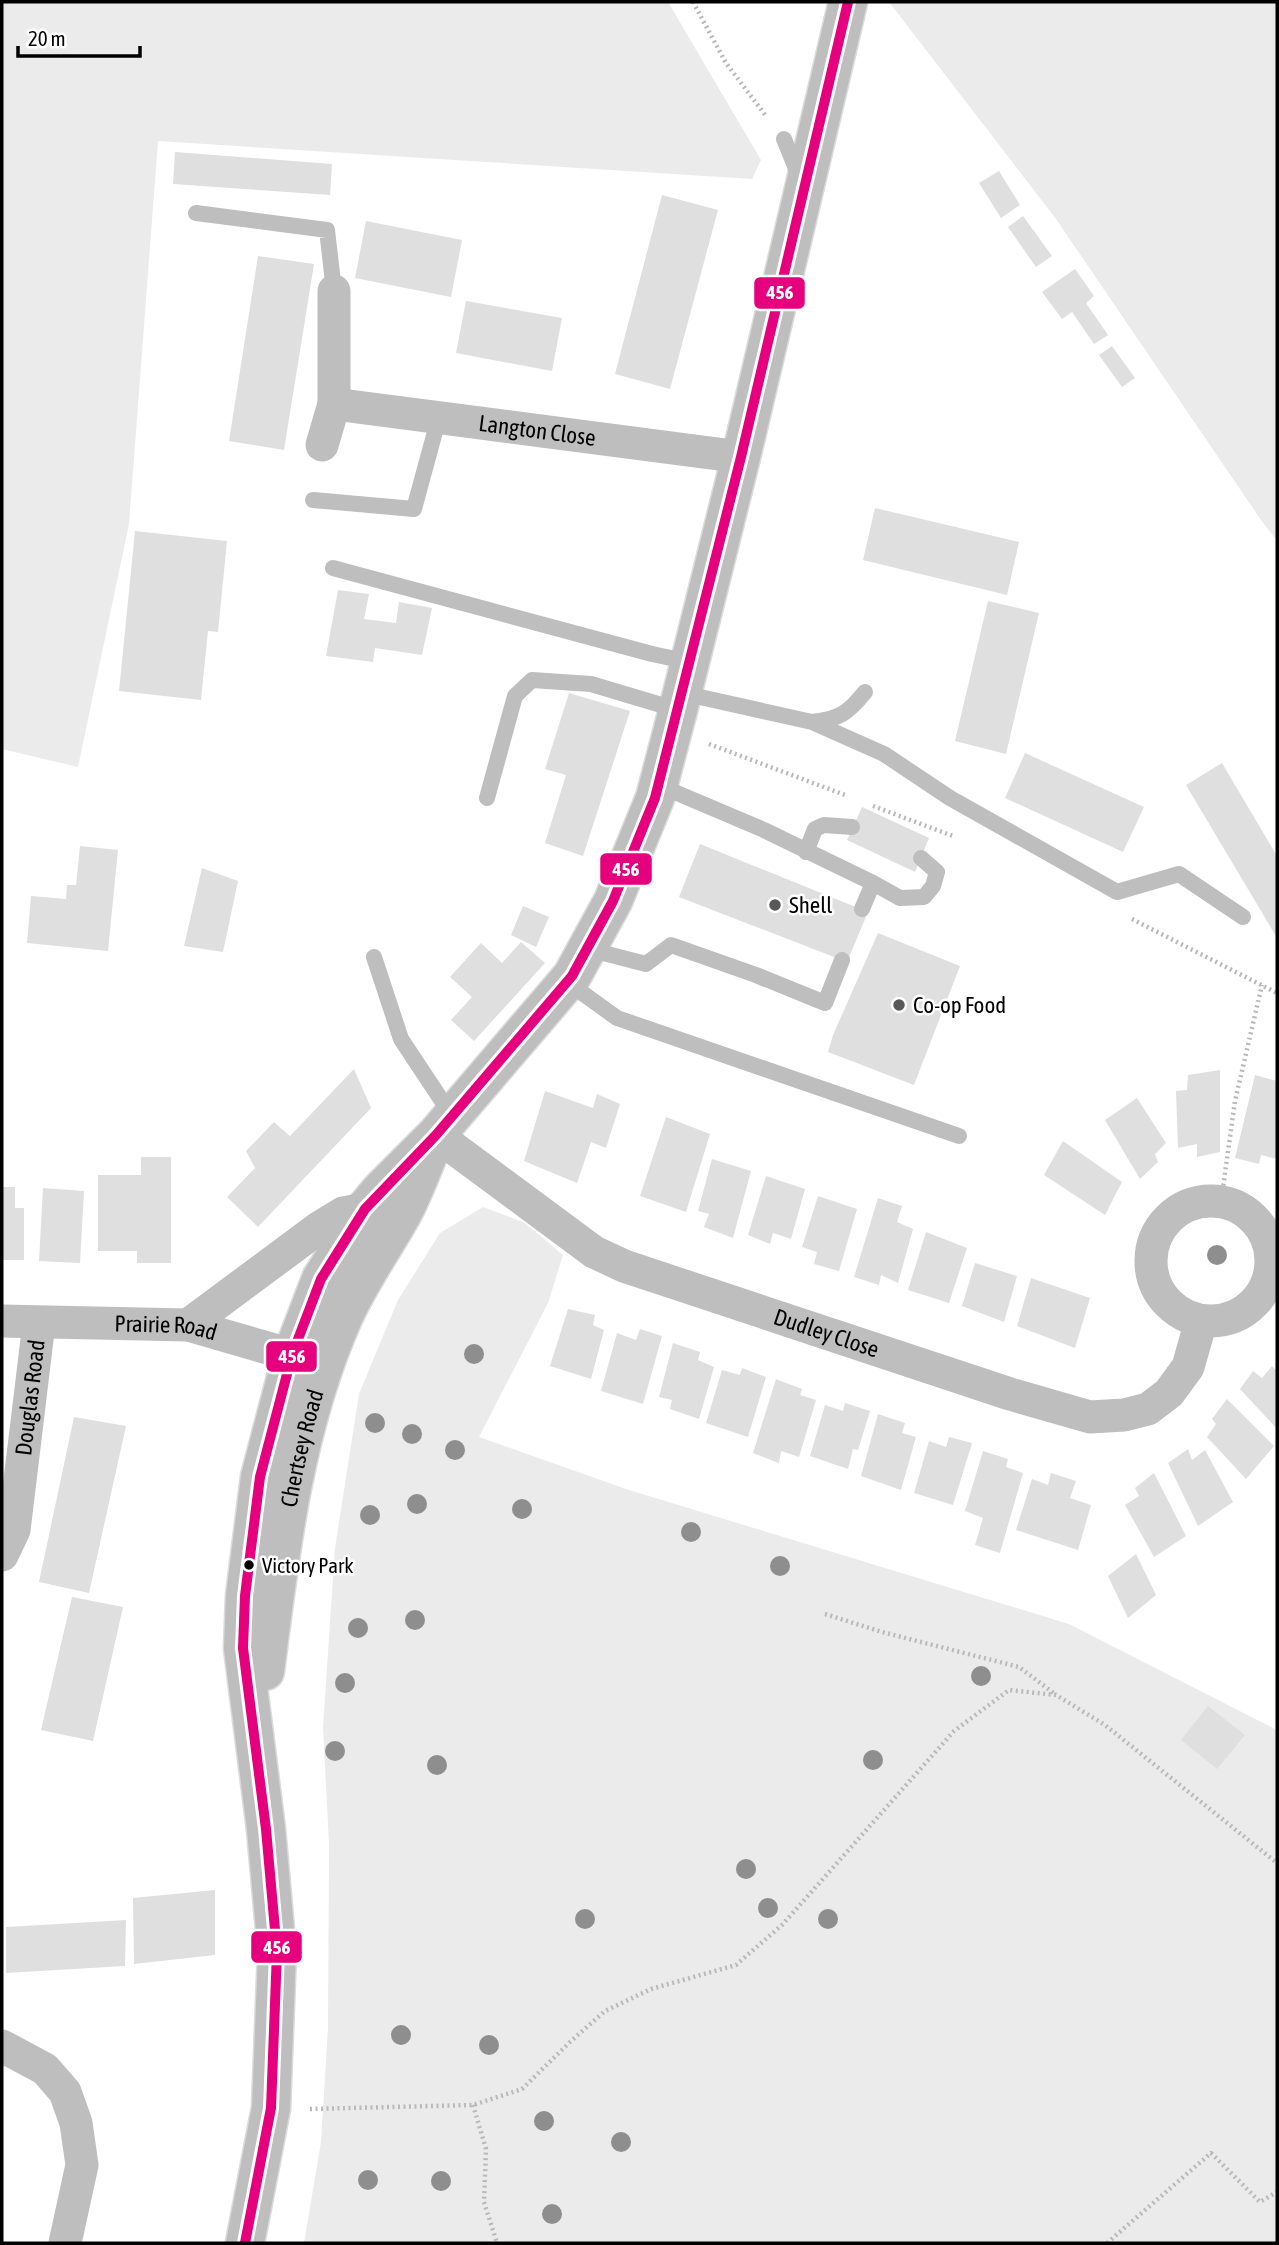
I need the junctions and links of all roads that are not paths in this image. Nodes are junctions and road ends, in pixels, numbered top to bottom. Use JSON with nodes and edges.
{"nodes":[{"id":1,"x":848,"y":2,"type":"edge"},
{"id":2,"x":196,"y":213,"type":"dead end"},
{"id":3,"x":334,"y":291,"type":"joint"},
{"id":4,"x":334,"y":404,"type":"junction"},
{"id":5,"x":439,"y":417,"type":"junction"},
{"id":6,"x":322,"y":445,"type":"dead end"},
{"id":7,"x":741,"y":457,"type":"junction"},
{"id":8,"x":313,"y":500,"type":"dead end"},
{"id":9,"x":333,"y":568,"type":"dead end"},
{"id":10,"x":865,"y":692,"type":"dead end"},
{"id":11,"x":681,"y":699,"type":"junction"},
{"id":12,"x":812,"y":722,"type":"junction"},
{"id":13,"x":658,"y":785,"type":"junction"},
{"id":14,"x":487,"y":798,"type":"dead end"},
{"id":15,"x":852,"y":827,"type":"dead end"},
{"id":16,"x":806,"y":852,"type":"junction"},
{"id":17,"x":921,"y":858,"type":"dead end"},
{"id":18,"x":873,"y":883,"type":"junction"},
{"id":19,"x":862,"y":909,"type":"dead end"},
{"id":20,"x":1243,"y":917,"type":"dead end"},
{"id":21,"x":588,"y":949,"type":"junction"},
{"id":22,"x":374,"y":957,"type":"dead end"},
{"id":23,"x":842,"y":960,"type":"dead end"},
{"id":24,"x":567,"y":982,"type":"junction"},
{"id":25,"x":444,"y":1126,"type":"junction"},
{"id":26,"x":959,"y":1136,"type":"dead end"},
{"id":27,"x":365,"y":1209,"type":"junction"},
{"id":28,"x":2,"y":1321,"type":"edge"},
{"id":29,"x":1201,"y":1321,"type":"junction"},
{"id":30,"x":39,"y":1323,"type":"junction"},
{"id":31,"x":188,"y":1325,"type":"junction"},
{"id":32,"x":308,"y":1360,"type":"junction"},
{"id":33,"x":2,"y":1555,"type":"edge"},
{"id":34,"x":2,"y":2046,"type":"edge"},
{"id":35,"x":65,"y":2243,"type":"edge"},
{"id":36,"x":245,"y":2243,"type":"edge"}],
"edges":[{"from":1,"to":7,"type":"main road","name":"Chertsey Road"},
{"from":2,"to":3,"type":"lane"},
{"from":3,"to":4,"type":"street"},
{"from":4,"to":5,"type":"street","name":"Langton Close"},
{"from":4,"to":6,"type":"street"},
{"from":5,"to":7,"type":"street","name":"Langton Close"},
{"from":5,"to":8,"type":"lane"},
{"from":7,"to":11,"type":"main road","name":"Chertsey Road"},
{"from":9,"to":11,"type":"lane"},
{"from":10,"to":12,"type":"lane"},
{"from":11,"to":12,"type":"lane"},
{"from":11,"to":13,"type":"main road","name":"Chertsey Road"},
{"from":11,"to":14,"type":"lane"},
{"from":12,"to":20,"type":"lane"},
{"from":13,"to":16,"type":"lane"},
{"from":13,"to":21,"type":"main road","name":"Chertsey Road"},
{"from":15,"to":16,"type":"lane"},
{"from":16,"to":18,"type":"lane"},
{"from":17,"to":18,"type":"lane"},
{"from":18,"to":19,"type":"lane"},
{"from":21,"to":23,"type":"lane"},
{"from":21,"to":24,"type":"main road","name":"Chertsey Road"},
{"from":22,"to":25,"type":"lane"},
{"from":24,"to":25,"type":"main road","name":"Chertsey Road"},
{"from":24,"to":26,"type":"lane"},
{"from":25,"to":27,"type":"main road","name":"Chertsey Road"},
{"from":25,"to":29,"type":"street","name":"Dudley Close"},
{"from":25,"to":32,"type":"main road","name":"Chertsey Road"},
{"from":27,"to":31,"type":"street"},
{"from":27,"to":32,"type":"main road","name":"Chertsey Road"},
{"from":28,"to":30,"type":"street","name":"Prairie Road"},
{"from":29,"to":29,"type":"street"},
{"from":30,"to":31,"type":"street","name":"Prairie Road"},
{"from":30,"to":33,"type":"street","name":"Douglas Road"},
{"from":31,"to":32,"type":"street","name":"Prairie Road"},
{"from":32,"to":36,"type":"main road","name":"Chertsey Road"},
{"from":34,"to":35,"type":"street"}]}
